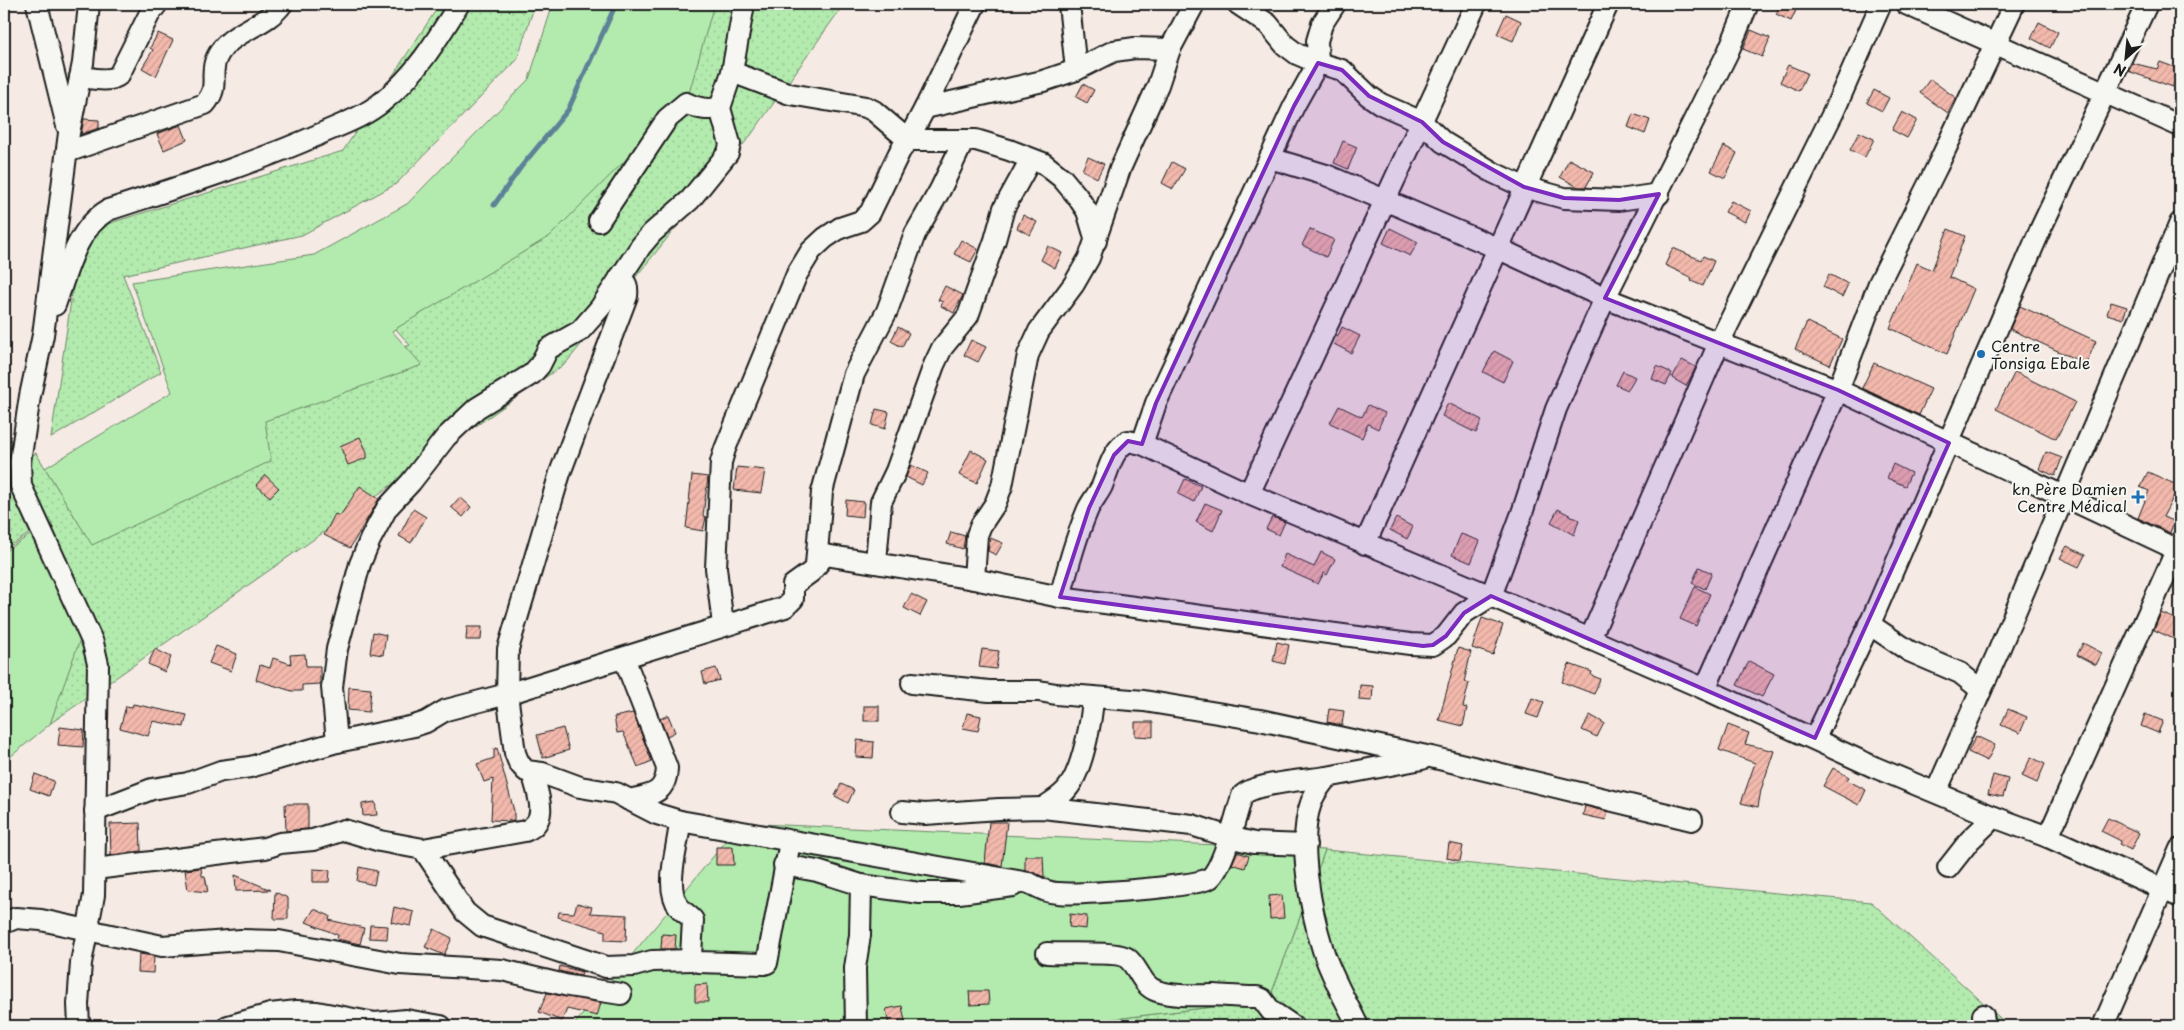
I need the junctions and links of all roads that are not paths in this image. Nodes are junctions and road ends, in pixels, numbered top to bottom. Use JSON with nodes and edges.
{"nodes":[{"id":1,"x":37,"y":4,"type":"edge"},
{"id":2,"x":89,"y":4,"type":"edge"},
{"id":3,"x":157,"y":4,"type":"edge"},
{"id":4,"x":282,"y":4,"type":"edge"},
{"id":5,"x":459,"y":4,"type":"edge"},
{"id":6,"x":744,"y":4,"type":"edge"},
{"id":7,"x":975,"y":4,"type":"edge"},
{"id":8,"x":1069,"y":4,"type":"edge"},
{"id":9,"x":1194,"y":4,"type":"edge"},
{"id":10,"x":1238,"y":4,"type":"edge"},
{"id":11,"x":1335,"y":4,"type":"edge"},
{"id":12,"x":1476,"y":4,"type":"edge"},
{"id":13,"x":1608,"y":4,"type":"edge"},
{"id":14,"x":1748,"y":4,"type":"edge"},
{"id":15,"x":1881,"y":4,"type":"edge"},
{"id":16,"x":1906,"y":4,"type":"edge"},
{"id":17,"x":2014,"y":4,"type":"edge"},
{"id":18,"x":2147,"y":4,"type":"edge"},
{"id":19,"x":1995,"y":44,"type":"junction"},
{"id":20,"x":1170,"y":50,"type":"junction"},
{"id":21,"x":1318,"y":63,"type":"junction"},
{"id":22,"x":1076,"y":70,"type":"junction"},
{"id":23,"x":732,"y":72,"type":"junction"},
{"id":24,"x":80,"y":77,"type":"junction"},
{"id":25,"x":2105,"y":93,"type":"junction"},
{"id":26,"x":720,"y":108,"type":"junction"},
{"id":27,"x":925,"y":108,"type":"junction"},
{"id":28,"x":1422,"y":122,"type":"junction"},
{"id":29,"x":2180,"y":126,"type":"edge"},
{"id":30,"x":908,"y":140,"type":"junction"},
{"id":31,"x":964,"y":140,"type":"junction"},
{"id":32,"x":68,"y":142,"type":"junction"},
{"id":33,"x":1270,"y":158,"type":"junction"},
{"id":34,"x":1031,"y":159,"type":"junction"},
{"id":35,"x":1524,"y":187,"type":"junction"},
{"id":36,"x":1659,"y":194,"type":"junction"},
{"id":37,"x":1384,"y":201,"type":"junction"},
{"id":38,"x":599,"y":221,"type":"dead end"},
{"id":39,"x":2180,"y":223,"type":"edge"},
{"id":40,"x":1096,"y":241,"type":"junction"},
{"id":41,"x":1497,"y":248,"type":"junction"},
{"id":42,"x":620,"y":277,"type":"junction"},
{"id":43,"x":1605,"y":298,"type":"junction"},
{"id":44,"x":43,"y":335,"type":"junction"},
{"id":45,"x":1719,"y":343,"type":"junction"},
{"id":46,"x":1838,"y":390,"type":"junction"},
{"id":47,"x":1949,"y":443,"type":"junction"},
{"id":48,"x":1142,"y":444,"type":"junction"},
{"id":49,"x":12,"y":483,"type":"edge"},
{"id":50,"x":1249,"y":494,"type":"junction"},
{"id":51,"x":2064,"y":496,"type":"junction"},
{"id":52,"x":1365,"y":544,"type":"junction"},
{"id":53,"x":2179,"y":547,"type":"edge"},
{"id":54,"x":876,"y":562,"type":"junction"},
{"id":55,"x":816,"y":565,"type":"junction"},
{"id":56,"x":974,"y":579,"type":"junction"},
{"id":57,"x":1491,"y":596,"type":"junction"},
{"id":58,"x":1060,"y":597,"type":"junction"},
{"id":59,"x":1869,"y":624,"type":"junction"},
{"id":60,"x":723,"y":626,"type":"junction"},
{"id":61,"x":1590,"y":639,"type":"junction"},
{"id":62,"x":624,"y":658,"type":"junction"},
{"id":63,"x":912,"y":683,"type":"dead end"},
{"id":64,"x":1705,"y":689,"type":"junction"},
{"id":65,"x":1981,"y":690,"type":"junction"},
{"id":66,"x":507,"y":694,"type":"junction"},
{"id":67,"x":1093,"y":697,"type":"junction"},
{"id":68,"x":1815,"y":738,"type":"junction"},
{"id":69,"x":337,"y":742,"type":"junction"},
{"id":70,"x":1431,"y":757,"type":"junction"},
{"id":71,"x":532,"y":772,"type":"junction"},
{"id":72,"x":1327,"y":777,"type":"junction"},
{"id":73,"x":1936,"y":792,"type":"junction"},
{"id":74,"x":629,"y":800,"type":"junction"},
{"id":75,"x":1043,"y":808,"type":"junction"},
{"id":76,"x":95,"y":811,"type":"junction"},
{"id":77,"x":902,"y":812,"type":"dead end"},
{"id":78,"x":1994,"y":817,"type":"junction"},
{"id":79,"x":1692,"y":820,"type":"dead end"},
{"id":80,"x":680,"y":821,"type":"junction"},
{"id":81,"x":1229,"y":837,"type":"junction"},
{"id":82,"x":2048,"y":837,"type":"junction"},
{"id":83,"x":790,"y":842,"type":"junction"},
{"id":84,"x":1306,"y":845,"type":"junction"},
{"id":85,"x":2180,"y":848,"type":"edge"},
{"id":86,"x":423,"y":849,"type":"junction"},
{"id":87,"x":784,"y":865,"type":"junction"},
{"id":88,"x":1948,"y":868,"type":"dead end"},
{"id":89,"x":95,"y":869,"type":"junction"},
{"id":90,"x":1029,"y":883,"type":"junction"},
{"id":91,"x":861,"y":885,"type":"junction"},
{"id":92,"x":2171,"y":893,"type":"edge"},
{"id":93,"x":4,"y":923,"type":"edge"},
{"id":94,"x":87,"y":929,"type":"junction"},
{"id":95,"x":1047,"y":953,"type":"dead end"},
{"id":96,"x":694,"y":960,"type":"junction"},
{"id":97,"x":621,"y":994,"type":"dead end"},
{"id":98,"x":79,"y":1026,"type":"edge"},
{"id":99,"x":228,"y":1026,"type":"edge"},
{"id":100,"x":441,"y":1026,"type":"edge"},
{"id":101,"x":856,"y":1026,"type":"edge"},
{"id":102,"x":1293,"y":1026,"type":"edge"},
{"id":103,"x":1358,"y":1026,"type":"edge"},
{"id":104,"x":2103,"y":1026,"type":"edge"}],
"edges":[{"from":1,"to":32,"type":"street"},
{"from":2,"to":24,"type":"street"},
{"from":3,"to":24,"type":"street"},
{"from":4,"to":32,"type":"street"},
{"from":5,"to":44,"type":"street"},
{"from":6,"to":23,"type":"street"},
{"from":7,"to":27,"type":"street"},
{"from":8,"to":22,"type":"street"},
{"from":9,"to":20,"type":"street"},
{"from":10,"to":21,"type":"street"},
{"from":11,"to":21,"type":"street"},
{"from":12,"to":28,"type":"street"},
{"from":13,"to":35,"type":"street"},
{"from":14,"to":36,"type":"street"},
{"from":15,"to":45,"type":"street"},
{"from":16,"to":19,"type":"street"},
{"from":17,"to":19,"type":"street"},
{"from":18,"to":25,"type":"street"},
{"from":19,"to":25,"type":"street"},
{"from":19,"to":46,"type":"street"},
{"from":20,"to":22,"type":"street"},
{"from":20,"to":40,"type":"street"},
{"from":21,"to":28,"type":"street"},
{"from":21,"to":33,"type":"street"},
{"from":22,"to":27,"type":"street"},
{"from":23,"to":26,"type":"street"},
{"from":23,"to":30,"type":"street"},
{"from":24,"to":32,"type":"street"},
{"from":25,"to":29,"type":"street"},
{"from":25,"to":47,"type":"street"},
{"from":26,"to":38,"type":"street"},
{"from":26,"to":42,"type":"street"},
{"from":27,"to":30,"type":"street"},
{"from":28,"to":35,"type":"street"},
{"from":28,"to":37,"type":"street"},
{"from":30,"to":31,"type":"street"},
{"from":30,"to":60,"type":"street"},
{"from":31,"to":34,"type":"street"},
{"from":31,"to":55,"type":"street"},
{"from":32,"to":44,"type":"street"},
{"from":33,"to":37,"type":"street"},
{"from":33,"to":48,"type":"street"},
{"from":34,"to":40,"type":"street"},
{"from":34,"to":54,"type":"street"},
{"from":35,"to":36,"type":"street"},
{"from":35,"to":41,"type":"street"},
{"from":36,"to":43,"type":"street"},
{"from":37,"to":41,"type":"street"},
{"from":37,"to":50,"type":"street"},
{"from":39,"to":51,"type":"street"},
{"from":40,"to":56,"type":"street"},
{"from":41,"to":43,"type":"street"},
{"from":41,"to":52,"type":"street"},
{"from":42,"to":66,"type":"street"},
{"from":42,"to":69,"type":"street"},
{"from":43,"to":45,"type":"street"},
{"from":43,"to":57,"type":"street"},
{"from":44,"to":49,"type":"street"},
{"from":45,"to":46,"type":"street"},
{"from":45,"to":61,"type":"street"},
{"from":46,"to":47,"type":"street"},
{"from":46,"to":64,"type":"street"},
{"from":47,"to":51,"type":"street"},
{"from":47,"to":59,"type":"street"},
{"from":48,"to":50,"type":"street"},
{"from":48,"to":58,"type":"street"},
{"from":49,"to":76,"type":"street"},
{"from":50,"to":52,"type":"street"},
{"from":51,"to":53,"type":"street"},
{"from":51,"to":65,"type":"street"},
{"from":52,"to":57,"type":"street"},
{"from":53,"to":82,"type":"street"},
{"from":54,"to":55,"type":"street"},
{"from":54,"to":56,"type":"street"},
{"from":55,"to":60,"type":"street"},
{"from":56,"to":58,"type":"street"},
{"from":57,"to":58,"type":"street"},
{"from":57,"to":61,"type":"street"},
{"from":59,"to":65,"type":"street"},
{"from":59,"to":68,"type":"street"},
{"from":60,"to":62,"type":"street"},
{"from":61,"to":64,"type":"street"},
{"from":62,"to":66,"type":"street"},
{"from":62,"to":74,"type":"street"},
{"from":63,"to":67,"type":"street"},
{"from":64,"to":68,"type":"street"},
{"from":65,"to":73,"type":"street"},
{"from":66,"to":69,"type":"street"},
{"from":66,"to":71,"type":"street"},
{"from":67,"to":70,"type":"street"},
{"from":67,"to":75,"type":"street"},
{"from":68,"to":73,"type":"street"},
{"from":69,"to":76,"type":"street"},
{"from":70,"to":72,"type":"street"},
{"from":70,"to":79,"type":"street"},
{"from":71,"to":74,"type":"street"},
{"from":71,"to":86,"type":"street"},
{"from":72,"to":81,"type":"street"},
{"from":72,"to":84,"type":"street"},
{"from":73,"to":78,"type":"street"},
{"from":74,"to":80,"type":"street"},
{"from":75,"to":77,"type":"street"},
{"from":75,"to":81,"type":"street"},
{"from":76,"to":89,"type":"street"},
{"from":78,"to":82,"type":"street"},
{"from":78,"to":88,"type":"street"},
{"from":80,"to":83,"type":"street"},
{"from":80,"to":96,"type":"street"},
{"from":81,"to":84,"type":"street"},
{"from":81,"to":90,"type":"street"},
{"from":82,"to":92,"type":"street"},
{"from":83,"to":87,"type":"street"},
{"from":83,"to":90,"type":"street"},
{"from":84,"to":103,"type":"street"},
{"from":85,"to":92,"type":"street"},
{"from":86,"to":89,"type":"street"},
{"from":86,"to":96,"type":"street"},
{"from":87,"to":91,"type":"street"},
{"from":87,"to":96,"type":"street"},
{"from":89,"to":94,"type":"street"},
{"from":90,"to":91,"type":"street"},
{"from":91,"to":101,"type":"street"},
{"from":92,"to":104,"type":"street"},
{"from":93,"to":94,"type":"street"},
{"from":94,"to":97,"type":"street"},
{"from":94,"to":98,"type":"street"},
{"from":95,"to":102,"type":"street"},
{"from":99,"to":100,"type":"street"}]}
